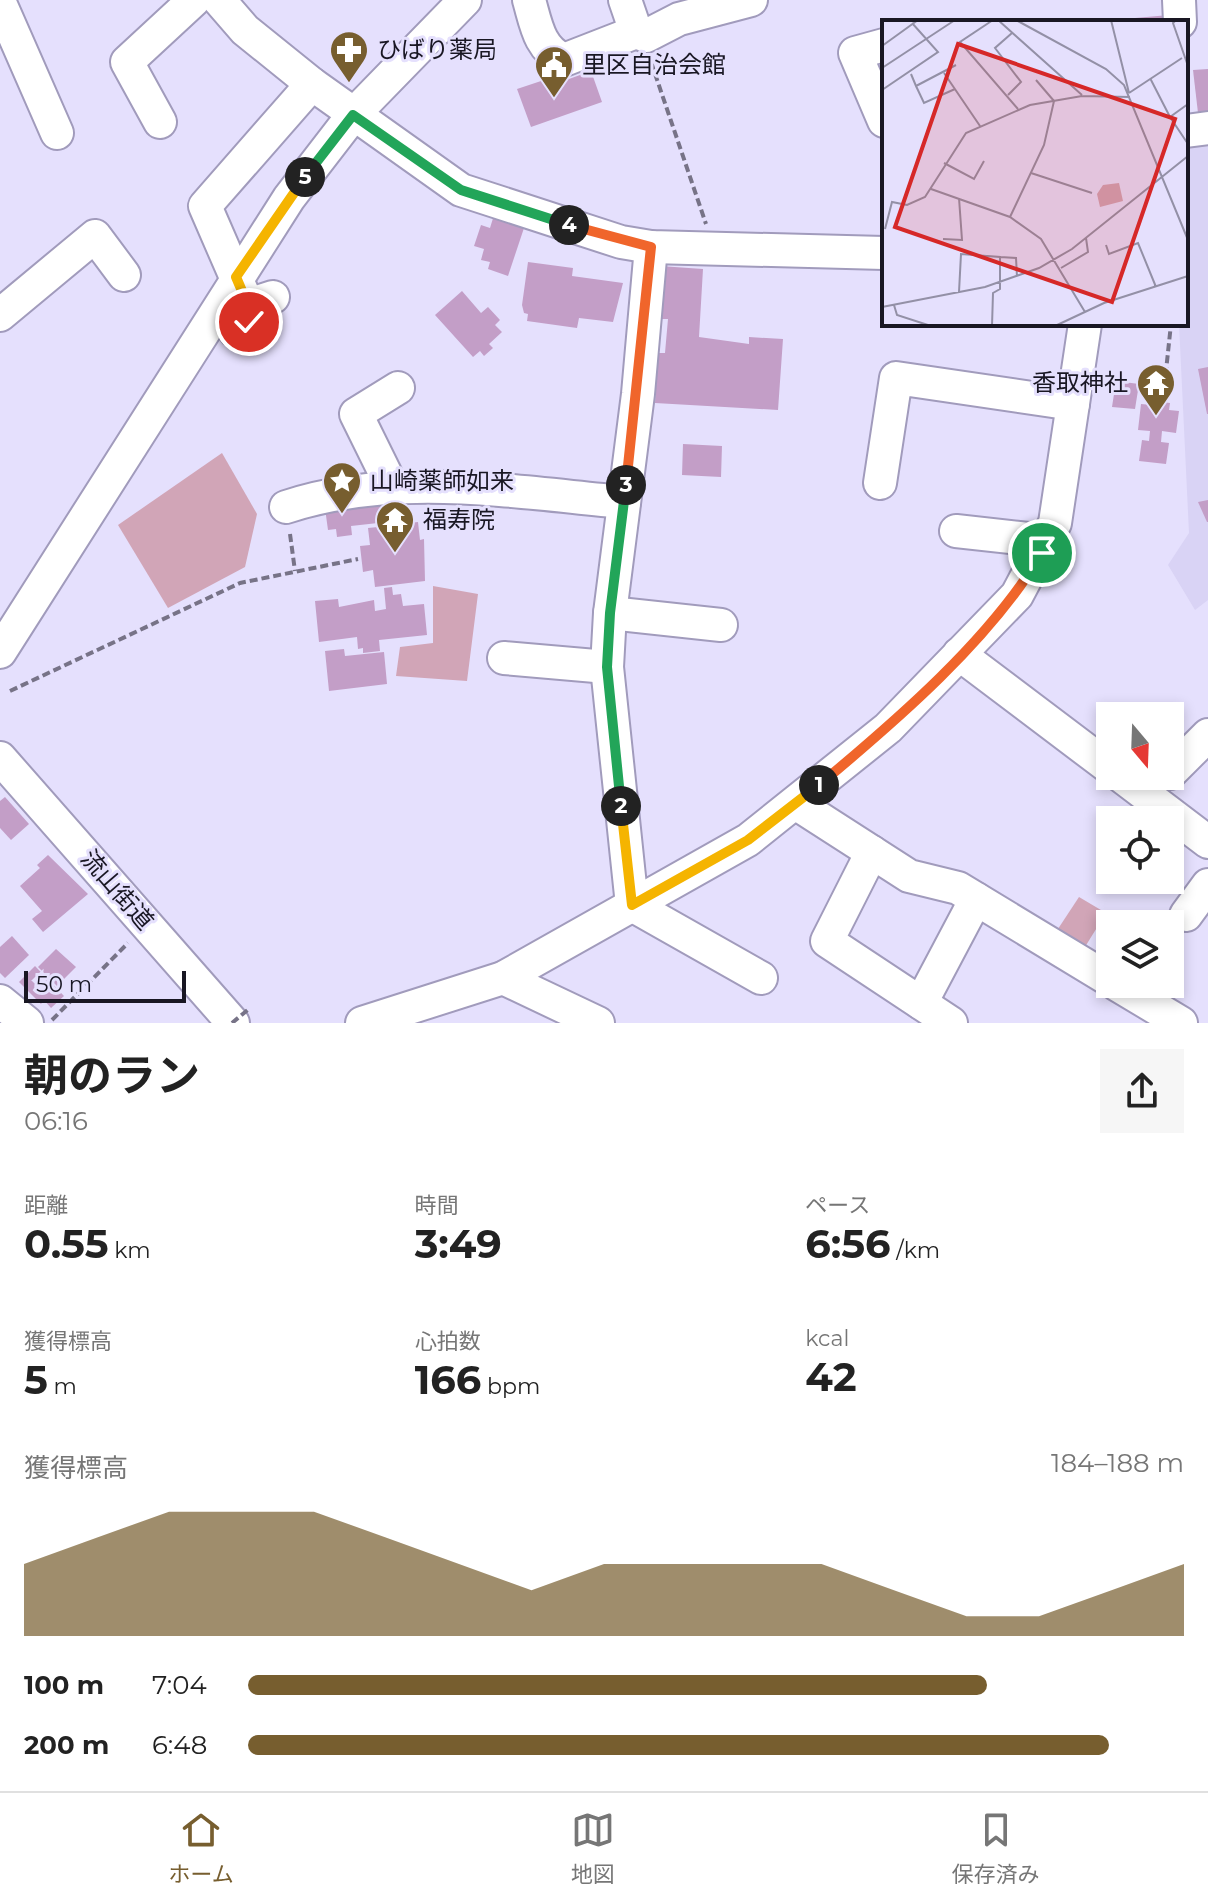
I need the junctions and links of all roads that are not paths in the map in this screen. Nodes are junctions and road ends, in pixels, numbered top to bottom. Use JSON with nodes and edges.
{"nodes":[{"id":1,"x":194,"y":0,"type":"edge"},
{"id":2,"x":219,"y":0,"type":"edge"},
{"id":3,"x":465,"y":0,"type":"edge"},
{"id":4,"x":529,"y":0,"type":"edge"},
{"id":5,"x":625,"y":0,"type":"edge"},
{"id":6,"x":751,"y":0,"type":"edge"},
{"id":7,"x":1179,"y":0,"type":"edge"},
{"id":8,"x":3,"y":4,"type":"edge"},
{"id":9,"x":1180,"y":20,"type":"edge"},
{"id":10,"x":641,"y":34,"type":"junction"},
{"id":11,"x":882,"y":46,"type":"edge"},
{"id":12,"x":312,"y":84,"type":"junction"},
{"id":13,"x":353,"y":115,"type":"junction"},
{"id":14,"x":882,"y":116,"type":"edge"},
{"id":15,"x":160,"y":122,"type":"dead end"},
{"id":16,"x":1208,"y":128,"type":"edge"},
{"id":17,"x":1188,"y":131,"type":"edge"},
{"id":18,"x":57,"y":133,"type":"dead end"},
{"id":19,"x":651,"y":247,"type":"junction"},
{"id":20,"x":882,"y":253,"type":"edge"},
{"id":21,"x":124,"y":275,"type":"dead end"},
{"id":22,"x":248,"y":302,"type":"junction"},
{"id":23,"x":0,"y":315,"type":"edge"},
{"id":24,"x":1085,"y":326,"type":"edge"},
{"id":25,"x":398,"y":388,"type":"dead end"},
{"id":26,"x":1073,"y":404,"type":"junction"},
{"id":27,"x":880,"y":483,"type":"dead end"},
{"id":28,"x":393,"y":489,"type":"junction"},
{"id":29,"x":624,"y":502,"type":"junction"},
{"id":30,"x":286,"y":507,"type":"road end"},
{"id":31,"x":956,"y":531,"type":"dead end"},
{"id":32,"x":1047,"y":541,"type":"junction"},
{"id":33,"x":610,"y":613,"type":"junction"},
{"id":34,"x":721,"y":625,"type":"dead end"},
{"id":35,"x":0,"y":652,"type":"edge"},
{"id":36,"x":959,"y":654,"type":"junction"},
{"id":37,"x":504,"y":658,"type":"dead end"},
{"id":38,"x":607,"y":667,"type":"junction"},
{"id":39,"x":1208,"y":735,"type":"edge"},
{"id":40,"x":1096,"y":757,"type":"edge"},
{"id":41,"x":0,"y":758,"type":"edge"},
{"id":42,"x":1184,"y":758,"type":"edge"},
{"id":43,"x":1168,"y":790,"type":"edge"},
{"id":44,"x":797,"y":804,"type":"junction"},
{"id":45,"x":1208,"y":842,"type":"edge"},
{"id":46,"x":872,"y":852,"type":"junction"},
{"id":47,"x":1208,"y":885,"type":"edge"},
{"id":48,"x":976,"y":899,"type":"junction"},
{"id":49,"x":632,"y":905,"type":"junction"},
{"id":50,"x":1186,"y":915,"type":"dead end"},
{"id":51,"x":1096,"y":972,"type":"edge"},
{"id":52,"x":503,"y":978,"type":"junction"},
{"id":53,"x":761,"y":978,"type":"dead end"},
{"id":54,"x":1139,"y":998,"type":"edge"},
{"id":55,"x":0,"y":1001,"type":"edge"},
{"id":56,"x":921,"y":1003,"type":"junction"},
{"id":57,"x":238,"y":1018,"type":"edge"},
{"id":58,"x":27,"y":1023,"type":"edge"},
{"id":59,"x":362,"y":1023,"type":"edge"},
{"id":60,"x":598,"y":1023,"type":"edge"},
{"id":61,"x":951,"y":1023,"type":"edge"},
{"id":62,"x":1181,"y":1023,"type":"edge"}],
"edges":[{"from":1,"to":15,"type":"street"},
{"from":2,"to":12,"type":"street"},
{"from":3,"to":13,"type":"street"},
{"from":4,"to":10,"type":"street"},
{"from":5,"to":10,"type":"street"},
{"from":6,"to":10,"type":"street"},
{"from":7,"to":9,"type":"street"},
{"from":8,"to":18,"type":"street"},
{"from":11,"to":14,"type":"street"},
{"from":12,"to":13,"type":"street"},
{"from":12,"to":22,"type":"street"},
{"from":13,"to":19,"type":"street"},
{"from":13,"to":22,"type":"street"},
{"from":16,"to":17,"type":"street"},
{"from":19,"to":20,"type":"street"},
{"from":19,"to":29,"type":"street"},
{"from":21,"to":23,"type":"street"},
{"from":22,"to":35,"type":"street"},
{"from":24,"to":26,"type":"street"},
{"from":25,"to":28,"type":"street"},
{"from":26,"to":27,"type":"street"},
{"from":26,"to":32,"type":"street"},
{"from":28,"to":29,"type":"street"},
{"from":28,"to":30,"type":"street"},
{"from":29,"to":33,"type":"street"},
{"from":31,"to":32,"type":"street"},
{"from":32,"to":36,"type":"street"},
{"from":33,"to":34,"type":"street"},
{"from":33,"to":38,"type":"street"},
{"from":36,"to":40,"type":"street"},
{"from":36,"to":44,"type":"street"},
{"from":37,"to":38,"type":"street"},
{"from":38,"to":49,"type":"street"},
{"from":39,"to":42,"type":"street"},
{"from":41,"to":57,"type":"street","name":"流山街道"},
{"from":43,"to":45,"type":"street"},
{"from":44,"to":46,"type":"street"},
{"from":44,"to":49,"type":"street"},
{"from":46,"to":48,"type":"street"},
{"from":46,"to":56,"type":"street"},
{"from":47,"to":50,"type":"street"},
{"from":48,"to":51,"type":"street"},
{"from":48,"to":56,"type":"street"},
{"from":49,"to":52,"type":"street"},
{"from":49,"to":53,"type":"street"},
{"from":52,"to":59,"type":"street"},
{"from":52,"to":60,"type":"street"},
{"from":54,"to":62,"type":"street"},
{"from":55,"to":58,"type":"street"},
{"from":56,"to":61,"type":"street"}]}
